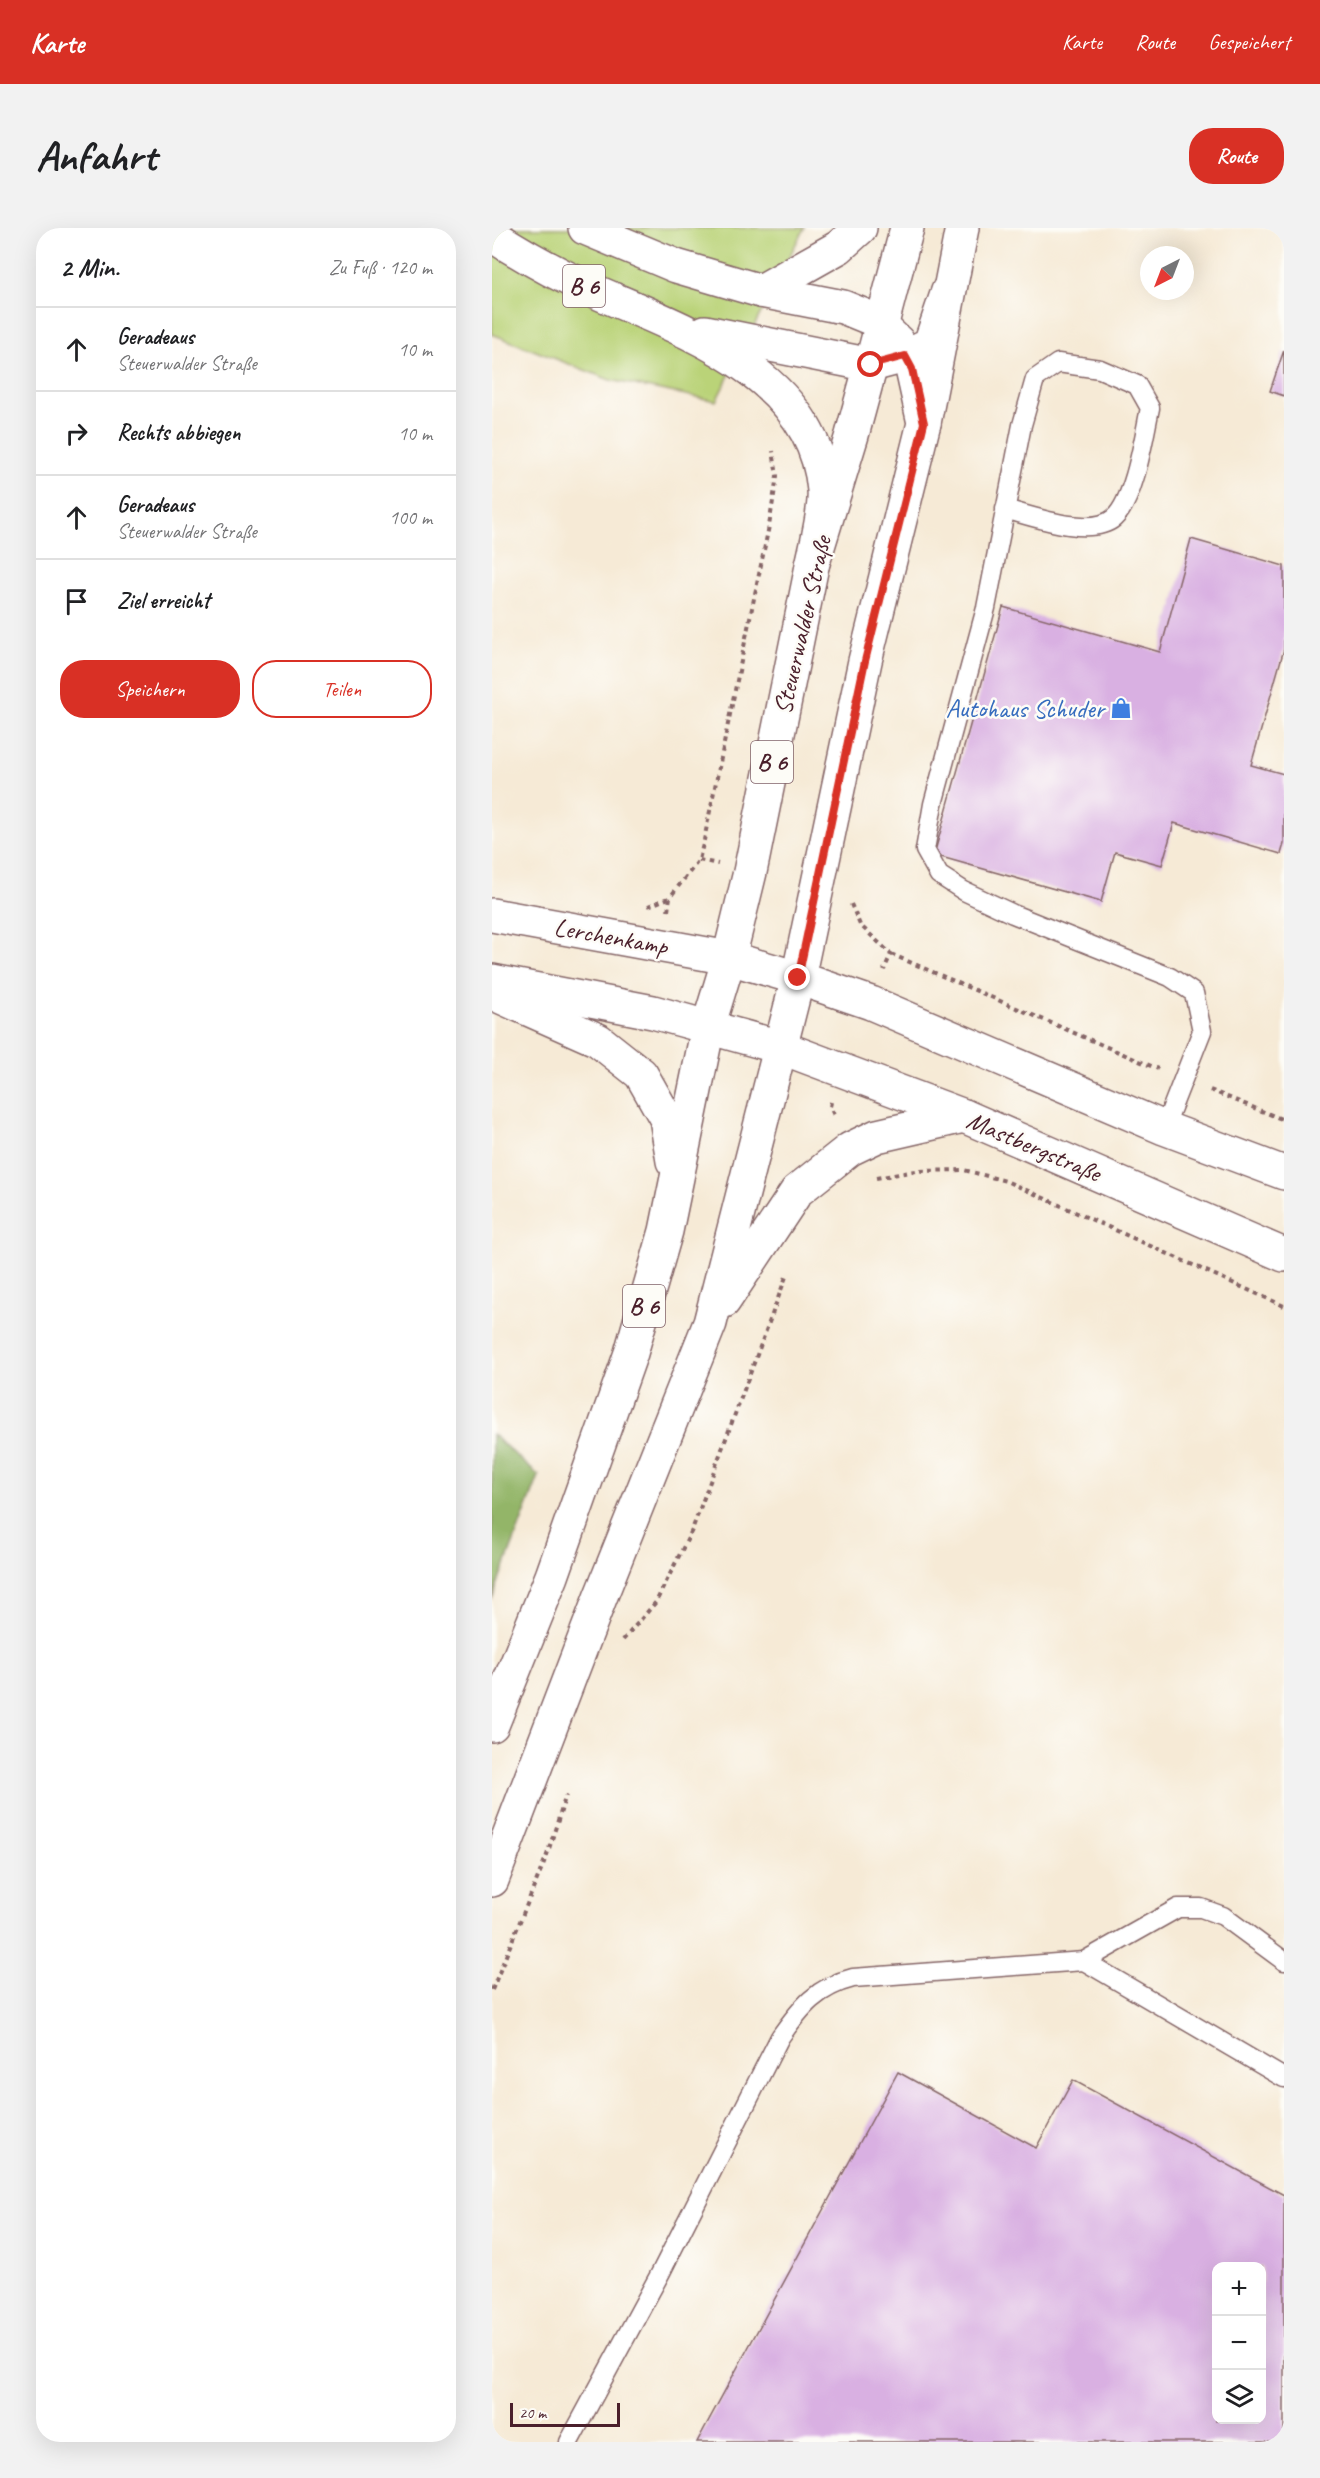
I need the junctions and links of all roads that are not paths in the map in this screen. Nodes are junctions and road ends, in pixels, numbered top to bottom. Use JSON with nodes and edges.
{"nodes":[{"id":1,"x":585,"y":228,"type":"edge"},
{"id":2,"x":860,"y":228,"type":"edge"},
{"id":3,"x":907,"y":228,"type":"edge"},
{"id":4,"x":962,"y":228,"type":"edge"},
{"id":5,"x":492,"y":236,"type":"edge"},
{"id":6,"x":761,"y":291,"type":"junction"},
{"id":7,"x":948,"y":291,"type":"junction"},
{"id":8,"x":880,"y":325,"type":"junction"},
{"id":9,"x":680,"y":327,"type":"junction"},
{"id":10,"x":905,"y":356,"type":"junction"},
{"id":11,"x":871,"y":365,"type":"junction"},
{"id":12,"x":924,"y":423,"type":"junction"},
{"id":13,"x":1005,"y":509,"type":"junction"},
{"id":14,"x":812,"y":566,"type":"junction"},
{"id":15,"x":492,"y":915,"type":"edge"},
{"id":16,"x":729,"y":958,"type":"junction"},
{"id":17,"x":798,"y":978,"type":"junction"},
{"id":18,"x":492,"y":981,"type":"edge"},
{"id":19,"x":492,"y":993,"type":"edge"},
{"id":20,"x":708,"y":1027,"type":"junction"},
{"id":21,"x":780,"y":1047,"type":"junction"},
{"id":22,"x":964,"y":1116,"type":"junction"},
{"id":23,"x":1164,"y":1128,"type":"junction"},
{"id":24,"x":1284,"y":1173,"type":"edge"},
{"id":25,"x":676,"y":1183,"type":"junction"},
{"id":26,"x":1284,"y":1255,"type":"edge"},
{"id":27,"x":710,"y":1323,"type":"junction"},
{"id":28,"x":492,"y":1725,"type":"edge"},
{"id":29,"x":492,"y":1880,"type":"edge"},
{"id":30,"x":1084,"y":1961,"type":"junction"},
{"id":31,"x":1284,"y":1961,"type":"edge"},
{"id":32,"x":1284,"y":2078,"type":"edge"},
{"id":33,"x":569,"y":2442,"type":"edge"}],
"edges":[{"from":1,"to":6,"type":"main road","number":"B 6"},
{"from":2,"to":6,"type":"main road"},
{"from":3,"to":8,"type":"main road","name":"Steuerwalder Straße"},
{"from":4,"to":7,"type":"main road"},
{"from":5,"to":9,"type":"main road","number":"B 6"},
{"from":6,"to":8,"type":"main road","number":"B 6"},
{"from":7,"to":10,"type":"main road"},
{"from":7,"to":12,"type":"main road"},
{"from":8,"to":10,"type":"main road","number":"B 6"},
{"from":8,"to":11,"type":"main road","name":"Steuerwalder Straße"},
{"from":9,"to":11,"type":"main road"},
{"from":9,"to":14,"type":"main road","number":"B 6"},
{"from":10,"to":11,"type":"main road"},
{"from":10,"to":12,"type":"main road","number":"B 6"},
{"from":11,"to":14,"type":"main road","name":"Steuerwalder Straße"},
{"from":12,"to":17,"type":"main road","number":"B 6"},
{"from":13,"to":13,"type":"lane"},
{"from":13,"to":23,"type":"lane"},
{"from":14,"to":16,"type":"main road","name":"Steuerwalder Straße","number":"B 6"},
{"from":15,"to":16,"type":"main road","name":"Lerchenkamp"},
{"from":16,"to":17,"type":"main road","name":"Lerchenkamp"},
{"from":16,"to":20,"type":"main road","name":"Steuerwalder Straße","number":"B 6"},
{"from":17,"to":21,"type":"main road","number":"B 6"},
{"from":17,"to":23,"type":"main road"},
{"from":18,"to":20,"type":"main road"},
{"from":19,"to":25,"type":"main road"},
{"from":20,"to":21,"type":"main road","name":"Mastbergstraße"},
{"from":20,"to":25,"type":"main road","number":"B 6"},
{"from":21,"to":22,"type":"main road","name":"Mastbergstraße"},
{"from":21,"to":27,"type":"main road","number":"B 6"},
{"from":22,"to":26,"type":"main road","name":"Mastbergstraße"},
{"from":22,"to":27,"type":"main road"},
{"from":23,"to":24,"type":"main road"},
{"from":25,"to":28,"type":"main road","number":"B 6"},
{"from":27,"to":29,"type":"main road","number":"B 6"},
{"from":30,"to":31,"type":"lane"},
{"from":30,"to":32,"type":"lane"},
{"from":30,"to":33,"type":"lane"}]}
